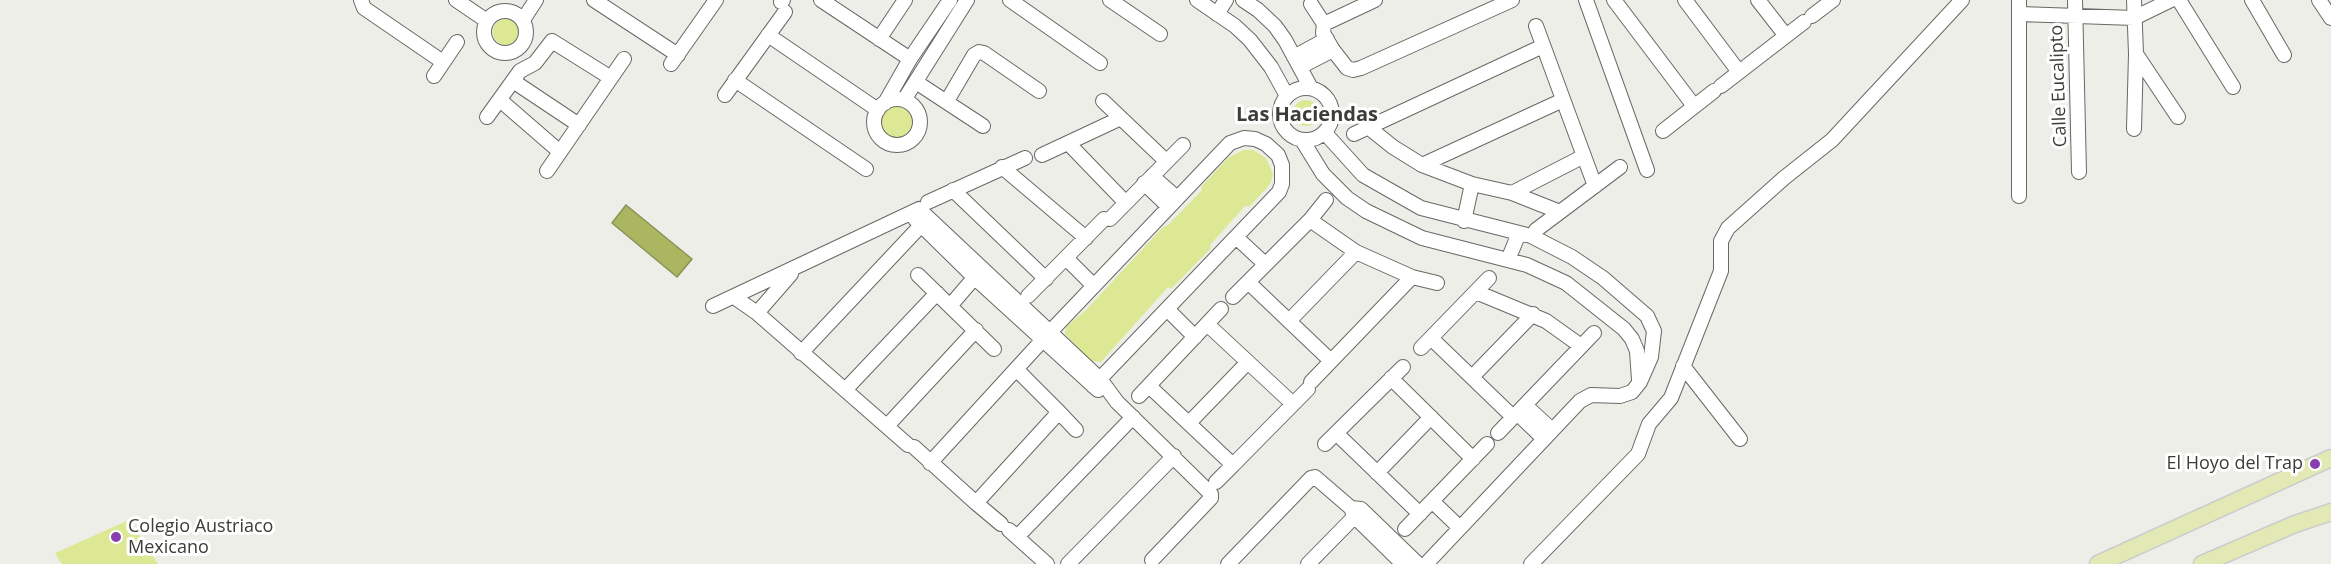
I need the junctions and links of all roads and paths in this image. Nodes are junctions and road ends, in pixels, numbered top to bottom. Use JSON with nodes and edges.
{"nodes":[{"id":1,"x":361,"y":0,"type":"edge"},
{"id":2,"x":456,"y":0,"type":"edge"},
{"id":3,"x":536,"y":0,"type":"edge"},
{"id":4,"x":594,"y":0,"type":"edge"},
{"id":5,"x":821,"y":0,"type":"edge"},
{"id":6,"x":905,"y":0,"type":"edge"},
{"id":7,"x":950,"y":0,"type":"edge"},
{"id":8,"x":967,"y":0,"type":"edge"},
{"id":9,"x":1010,"y":0,"type":"edge"},
{"id":10,"x":1110,"y":0,"type":"edge"},
{"id":11,"x":1197,"y":0,"type":"edge"},
{"id":12,"x":1226,"y":0,"type":"edge"},
{"id":13,"x":1243,"y":0,"type":"edge"},
{"id":14,"x":1375,"y":0,"type":"edge"},
{"id":15,"x":1587,"y":0,"type":"edge"},
{"id":16,"x":1614,"y":0,"type":"edge"},
{"id":17,"x":1685,"y":0,"type":"edge"},
{"id":18,"x":1758,"y":0,"type":"edge"},
{"id":19,"x":1833,"y":0,"type":"edge"},
{"id":20,"x":1962,"y":0,"type":"edge"},
{"id":21,"x":2075,"y":0,"type":"edge"},
{"id":22,"x":2134,"y":0,"type":"edge"},
{"id":23,"x":2171,"y":0,"type":"edge"},
{"id":24,"x":2179,"y":0,"type":"edge"},
{"id":25,"x":2253,"y":0,"type":"edge"},
{"id":26,"x":2319,"y":0,"type":"edge"},
{"id":27,"x":1509,"y":1,"type":"edge"},
{"id":28,"x":709,"y":2,"type":"edge"},
{"id":29,"x":1311,"y":4,"type":"dead end"},
{"id":30,"x":783,"y":5,"type":"edge"},
{"id":31,"x":515,"y":6,"type":"edge"},
{"id":32,"x":2020,"y":7,"type":"edge"},
{"id":33,"x":1217,"y":14,"type":"junction"},
{"id":34,"x":2075,"y":17,"type":"junction"},
{"id":35,"x":2134,"y":18,"type":"junction"},
{"id":36,"x":2331,"y":18,"type":"edge"},
{"id":37,"x":523,"y":20,"type":"junction"},
{"id":38,"x":487,"y":21,"type":"junction"},
{"id":39,"x":1324,"y":24,"type":"junction"},
{"id":40,"x":1536,"y":26,"type":"dead end"},
{"id":41,"x":1160,"y":34,"type":"dead end"},
{"id":42,"x":768,"y":35,"type":"junction"},
{"id":43,"x":1786,"y":36,"type":"junction"},
{"id":44,"x":879,"y":39,"type":"junction"},
{"id":45,"x":457,"y":42,"type":"dead end"},
{"id":46,"x":1330,"y":45,"type":"junction"},
{"id":47,"x":1544,"y":46,"type":"junction"},
{"id":48,"x":512,"y":52,"type":"junction"},
{"id":49,"x":2136,"y":54,"type":"junction"},
{"id":50,"x":2284,"y":55,"type":"dead end"},
{"id":51,"x":624,"y":59,"type":"dead end"},
{"id":52,"x":910,"y":59,"type":"junction"},
{"id":53,"x":443,"y":62,"type":"junction"},
{"id":54,"x":1297,"y":62,"type":"junction"},
{"id":55,"x":1100,"y":63,"type":"dead end"},
{"id":56,"x":1739,"y":72,"type":"junction"},
{"id":57,"x":434,"y":76,"type":"dead end"},
{"id":58,"x":517,"y":76,"type":"junction"},
{"id":59,"x":611,"y":78,"type":"junction"},
{"id":60,"x":735,"y":80,"type":"junction"},
{"id":61,"x":916,"y":82,"type":"junction"},
{"id":62,"x":2233,"y":87,"type":"dead end"},
{"id":63,"x":1311,"y":88,"type":"junction"},
{"id":64,"x":1039,"y":91,"type":"dead end"},
{"id":65,"x":725,"y":95,"type":"dead end"},
{"id":66,"x":1287,"y":96,"type":"junction"},
{"id":67,"x":500,"y":100,"type":"junction"},
{"id":68,"x":904,"y":100,"type":"junction"},
{"id":69,"x":1563,"y":100,"type":"junction"},
{"id":70,"x":947,"y":101,"type":"junction"},
{"id":71,"x":1103,"y":101,"type":"dead end"},
{"id":72,"x":881,"y":106,"type":"junction"},
{"id":73,"x":1694,"y":106,"type":"junction"},
{"id":74,"x":487,"y":117,"type":"dead end"},
{"id":75,"x":2178,"y":117,"type":"dead end"},
{"id":76,"x":1121,"y":118,"type":"junction"},
{"id":77,"x":579,"y":125,"type":"junction"},
{"id":78,"x":983,"y":126,"type":"dead end"},
{"id":79,"x":1368,"y":127,"type":"junction"},
{"id":80,"x":1283,"y":128,"type":"junction"},
{"id":81,"x":2134,"y":129,"type":"dead end"},
{"id":82,"x":1663,"y":131,"type":"dead end"},
{"id":83,"x":1325,"y":133,"type":"junction"},
{"id":84,"x":1354,"y":134,"type":"dead end"},
{"id":85,"x":1299,"y":139,"type":"junction"},
{"id":86,"x":1068,"y":143,"type":"junction"},
{"id":87,"x":1266,"y":144,"type":"junction"},
{"id":88,"x":1183,"y":145,"type":"dead end"},
{"id":89,"x":560,"y":152,"type":"junction"},
{"id":90,"x":1042,"y":155,"type":"dead end"},
{"id":91,"x":1278,"y":155,"type":"junction"},
{"id":92,"x":1584,"y":156,"type":"junction"},
{"id":93,"x":1026,"y":158,"type":"dead end"},
{"id":94,"x":1166,"y":161,"type":"junction"},
{"id":95,"x":1422,"y":165,"type":"junction"},
{"id":96,"x":1002,"y":167,"type":"junction"},
{"id":97,"x":1620,"y":167,"type":"dead end"},
{"id":98,"x":866,"y":169,"type":"dead end"},
{"id":99,"x":1647,"y":170,"type":"dead end"},
{"id":100,"x":547,"y":171,"type":"dead end"},
{"id":101,"x":2079,"y":172,"type":"dead end"},
{"id":102,"x":1148,"y":179,"type":"junction"},
{"id":103,"x":1472,"y":184,"type":"junction"},
{"id":104,"x":1595,"y":186,"type":"junction"},
{"id":105,"x":953,"y":190,"type":"junction"},
{"id":106,"x":1512,"y":193,"type":"junction"},
{"id":107,"x":2019,"y":196,"type":"dead end"},
{"id":108,"x":1326,"y":200,"type":"dead end"},
{"id":109,"x":928,"y":202,"type":"dead end"},
{"id":110,"x":1125,"y":202,"type":"junction"},
{"id":111,"x":1173,"y":203,"type":"junction"},
{"id":112,"x":1560,"y":212,"type":"junction"},
{"id":113,"x":1310,"y":220,"type":"junction"},
{"id":114,"x":924,"y":221,"type":"junction"},
{"id":115,"x":1464,"y":221,"type":"junction"},
{"id":116,"x":1536,"y":230,"type":"dead end"},
{"id":117,"x":1519,"y":233,"type":"junction"},
{"id":118,"x":1236,"y":237,"type":"junction"},
{"id":119,"x":1086,"y":238,"type":"junction"},
{"id":120,"x":1356,"y":252,"type":"junction"},
{"id":121,"x":1068,"y":256,"type":"junction"},
{"id":122,"x":1508,"y":260,"type":"junction"},
{"id":123,"x":1265,"y":264,"type":"junction"},
{"id":124,"x":795,"y":269,"type":"junction"},
{"id":125,"x":978,"y":273,"type":"junction"},
{"id":126,"x":918,"y":276,"type":"dead end"},
{"id":127,"x":1412,"y":277,"type":"junction"},
{"id":128,"x":1489,"y":278,"type":"dead end"},
{"id":129,"x":1046,"y":279,"type":"junction"},
{"id":130,"x":1248,"y":282,"type":"junction"},
{"id":131,"x":1096,"y":283,"type":"junction"},
{"id":132,"x":1437,"y":283,"type":"dead end"},
{"id":133,"x":1476,"y":292,"type":"junction"},
{"id":134,"x":937,"y":293,"type":"junction"},
{"id":135,"x":1028,"y":296,"type":"dead end"},
{"id":136,"x":734,"y":297,"type":"junction"},
{"id":137,"x":1233,"y":297,"type":"dead end"},
{"id":138,"x":713,"y":306,"type":"dead end"},
{"id":139,"x":950,"y":306,"type":"junction"},
{"id":140,"x":1167,"y":309,"type":"junction"},
{"id":141,"x":1221,"y":309,"type":"dead end"},
{"id":142,"x":757,"y":313,"type":"junction"},
{"id":143,"x":1533,"y":314,"type":"junction"},
{"id":144,"x":1290,"y":320,"type":"junction"},
{"id":145,"x":1207,"y":324,"type":"junction"},
{"id":146,"x":976,"y":330,"type":"junction"},
{"id":147,"x":1594,"y":333,"type":"dead end"},
{"id":148,"x":1046,"y":335,"type":"junction"},
{"id":149,"x":1195,"y":337,"type":"junction"},
{"id":150,"x":1581,"y":346,"type":"junction"},
{"id":151,"x":994,"y":349,"type":"dead end"},
{"id":152,"x":801,"y":353,"type":"junction"},
{"id":153,"x":1331,"y":361,"type":"junction"},
{"id":154,"x":1247,"y":363,"type":"junction"},
{"id":155,"x":1683,"y":366,"type":"junction"},
{"id":156,"x":1402,"y":367,"type":"dead end"},
{"id":157,"x":1017,"y":370,"type":"junction"},
{"id":158,"x":1472,"y":377,"type":"junction"},
{"id":159,"x":1391,"y":378,"type":"junction"},
{"id":160,"x":1640,"y":382,"type":"junction"},
{"id":161,"x":1096,"y":383,"type":"junction"},
{"id":162,"x":845,"y":390,"type":"junction"},
{"id":163,"x":1293,"y":404,"type":"junction"},
{"id":164,"x":1059,"y":412,"type":"junction"},
{"id":165,"x":1518,"y":412,"type":"junction"},
{"id":166,"x":1133,"y":417,"type":"junction"},
{"id":167,"x":1431,"y":417,"type":"junction"},
{"id":168,"x":1189,"y":423,"type":"junction"},
{"id":169,"x":887,"y":426,"type":"junction"},
{"id":170,"x":1076,"y":429,"type":"dead end"},
{"id":171,"x":1498,"y":433,"type":"dead end"},
{"id":172,"x":1336,"y":434,"type":"junction"},
{"id":173,"x":1548,"y":434,"type":"junction"},
{"id":174,"x":1740,"y":439,"type":"dead end"},
{"id":175,"x":1326,"y":444,"type":"dead end"},
{"id":176,"x":1487,"y":444,"type":"dead end"},
{"id":177,"x":1174,"y":456,"type":"junction"},
{"id":178,"x":2331,"y":458,"type":"edge"},
{"id":179,"x":1473,"y":459,"type":"junction"},
{"id":180,"x":930,"y":463,"type":"junction"},
{"id":181,"x":1233,"y":465,"type":"junction"},
{"id":182,"x":1377,"y":472,"type":"junction"},
{"id":183,"x":1216,"y":482,"type":"dead end"},
{"id":184,"x":1432,"y":501,"type":"junction"},
{"id":185,"x":976,"y":503,"type":"junction"},
{"id":186,"x":1355,"y":511,"type":"junction"},
{"id":187,"x":2331,"y":512,"type":"edge"},
{"id":188,"x":1420,"y":514,"type":"junction"},
{"id":189,"x":1460,"y":528,"type":"junction"},
{"id":190,"x":1009,"y":530,"type":"junction"},
{"id":191,"x":1405,"y":530,"type":"dead end"},
{"id":192,"x":1152,"y":560,"type":"dead end"},
{"id":193,"x":1047,"y":564,"type":"edge"},
{"id":194,"x":1068,"y":564,"type":"edge"},
{"id":195,"x":1228,"y":564,"type":"edge"},
{"id":196,"x":1308,"y":564,"type":"edge"},
{"id":197,"x":1403,"y":564,"type":"edge"},
{"id":198,"x":1418,"y":564,"type":"edge"},
{"id":199,"x":1426,"y":564,"type":"edge"},
{"id":200,"x":1531,"y":564,"type":"edge"},
{"id":201,"x":2098,"y":564,"type":"edge"},
{"id":202,"x":2202,"y":564,"type":"edge"}],
"edges":[{"from":1,"to":53,"type":"street"},
{"from":2,"to":38,"type":"street"},
{"from":3,"to":37,"type":"street"},
{"from":4,"to":28,"type":"street"},
{"from":5,"to":44,"type":"street"},
{"from":6,"to":44,"type":"street"},
{"from":7,"to":52,"type":"street"},
{"from":8,"to":61,"type":"street"},
{"from":9,"to":55,"type":"street"},
{"from":10,"to":41,"type":"street"},
{"from":11,"to":33,"type":"street"},
{"from":12,"to":33,"type":"street"},
{"from":13,"to":54,"type":"street"},
{"from":14,"to":39,"type":"street"},
{"from":15,"to":99,"type":"street"},
{"from":16,"to":73,"type":"street"},
{"from":17,"to":56,"type":"street"},
{"from":18,"to":43,"type":"street"},
{"from":19,"to":43,"type":"street"},
{"from":20,"to":155,"type":"street"},
{"from":21,"to":34,"type":"street","name":"Calle Eucalipto"},
{"from":22,"to":35,"type":"street"},
{"from":23,"to":35,"type":"street"},
{"from":24,"to":62,"type":"street"},
{"from":25,"to":50,"type":"street"},
{"from":26,"to":36,"type":"street"},
{"from":27,"to":46,"type":"street"},
{"from":29,"to":39,"type":"street"},
{"from":30,"to":42,"type":"street"},
{"from":31,"to":37,"type":"street"},
{"from":31,"to":38,"type":"street"},
{"from":32,"to":34,"type":"street"},
{"from":32,"to":107,"type":"street"},
{"from":33,"to":66,"type":"street"},
{"from":34,"to":35,"type":"street"},
{"from":34,"to":101,"type":"street","name":"Calle Eucalipto"},
{"from":35,"to":49,"type":"street"},
{"from":37,"to":48,"type":"street"},
{"from":38,"to":48,"type":"street"},
{"from":39,"to":46,"type":"street"},
{"from":40,"to":47,"type":"street"},
{"from":42,"to":60,"type":"street"},
{"from":42,"to":72,"type":"street"},
{"from":43,"to":56,"type":"street"},
{"from":44,"to":52,"type":"street"},
{"from":45,"to":53,"type":"street"},
{"from":46,"to":54,"type":"street"},
{"from":47,"to":69,"type":"street"},
{"from":47,"to":79,"type":"street"},
{"from":48,"to":58,"type":"street"},
{"from":49,"to":75,"type":"street"},
{"from":49,"to":81,"type":"street"},
{"from":51,"to":59,"type":"street"},
{"from":52,"to":72,"type":"street"},
{"from":53,"to":57,"type":"street"},
{"from":54,"to":63,"type":"street"},
{"from":56,"to":73,"type":"street"},
{"from":58,"to":59,"type":"street"},
{"from":58,"to":67,"type":"street"},
{"from":58,"to":77,"type":"street"},
{"from":59,"to":77,"type":"street"},
{"from":60,"to":65,"type":"street"},
{"from":60,"to":98,"type":"street"},
{"from":61,"to":68,"type":"street"},
{"from":61,"to":70,"type":"street"},
{"from":63,"to":66,"type":"street"},
{"from":63,"to":83,"type":"street"},
{"from":64,"to":70,"type":"street"},
{"from":66,"to":80,"type":"street"},
{"from":67,"to":74,"type":"street"},
{"from":67,"to":89,"type":"street"},
{"from":68,"to":72,"type":"street"},
{"from":68,"to":72,"type":"street"},
{"from":69,"to":92,"type":"street"},
{"from":69,"to":95,"type":"street"},
{"from":70,"to":78,"type":"street"},
{"from":71,"to":76,"type":"street"},
{"from":73,"to":82,"type":"street"},
{"from":76,"to":86,"type":"street"},
{"from":76,"to":94,"type":"street"},
{"from":77,"to":89,"type":"street"},
{"from":79,"to":84,"type":"street"},
{"from":79,"to":95,"type":"street"},
{"from":80,"to":85,"type":"street"},
{"from":80,"to":87,"type":"street"},
{"from":83,"to":85,"type":"street"},
{"from":83,"to":115,"type":"street"},
{"from":85,"to":91,"type":"street"},
{"from":85,"to":122,"type":"street"},
{"from":86,"to":90,"type":"street"},
{"from":86,"to":110,"type":"street"},
{"from":87,"to":91,"type":"street"},
{"from":87,"to":111,"type":"street"},
{"from":88,"to":94,"type":"street"},
{"from":89,"to":100,"type":"street"},
{"from":91,"to":118,"type":"street"},
{"from":92,"to":104,"type":"street"},
{"from":92,"to":106,"type":"street"},
{"from":93,"to":96,"type":"street"},
{"from":94,"to":102,"type":"street"},
{"from":95,"to":103,"type":"street"},
{"from":96,"to":105,"type":"street"},
{"from":96,"to":119,"type":"street"},
{"from":97,"to":104,"type":"street"},
{"from":102,"to":110,"type":"street"},
{"from":102,"to":111,"type":"street"},
{"from":103,"to":106,"type":"street"},
{"from":103,"to":115,"type":"street"},
{"from":104,"to":112,"type":"street"},
{"from":105,"to":109,"type":"street"},
{"from":105,"to":129,"type":"street"},
{"from":106,"to":112,"type":"street"},
{"from":108,"to":113,"type":"street"},
{"from":110,"to":119,"type":"street"},
{"from":111,"to":131,"type":"street"},
{"from":112,"to":116,"type":"street"},
{"from":113,"to":120,"type":"street"},
{"from":113,"to":123,"type":"street"},
{"from":114,"to":124,"type":"street"},
{"from":114,"to":125,"type":"street"},
{"from":114,"to":152,"type":"street"},
{"from":115,"to":117,"type":"street"},
{"from":117,"to":122,"type":"street"},
{"from":117,"to":160,"type":"street"},
{"from":118,"to":123,"type":"street"},
{"from":118,"to":140,"type":"street"},
{"from":119,"to":121,"type":"street"},
{"from":120,"to":127,"type":"street"},
{"from":120,"to":144,"type":"street"},
{"from":121,"to":129,"type":"street"},
{"from":121,"to":131,"type":"street"},
{"from":122,"to":160,"type":"street"},
{"from":123,"to":130,"type":"street"},
{"from":124,"to":136,"type":"street"},
{"from":124,"to":142,"type":"street"},
{"from":125,"to":139,"type":"street"},
{"from":125,"to":148,"type":"street"},
{"from":126,"to":134,"type":"street"},
{"from":127,"to":132,"type":"street"},
{"from":127,"to":153,"type":"street"},
{"from":128,"to":133,"type":"street"},
{"from":129,"to":135,"type":"street"},
{"from":130,"to":137,"type":"street"},
{"from":130,"to":144,"type":"street"},
{"from":131,"to":148,"type":"street"},
{"from":133,"to":143,"type":"street"},
{"from":133,"to":158,"type":"street"},
{"from":134,"to":139,"type":"street"},
{"from":134,"to":162,"type":"street"},
{"from":136,"to":138,"type":"street"},
{"from":136,"to":142,"type":"street"},
{"from":139,"to":146,"type":"street"},
{"from":140,"to":149,"type":"street"},
{"from":140,"to":161,"type":"street"},
{"from":141,"to":145,"type":"street"},
{"from":142,"to":152,"type":"street"},
{"from":143,"to":150,"type":"street"},
{"from":143,"to":158,"type":"street"},
{"from":144,"to":153,"type":"street"},
{"from":145,"to":149,"type":"street"},
{"from":145,"to":154,"type":"street"},
{"from":146,"to":151,"type":"street"},
{"from":146,"to":169,"type":"street"},
{"from":147,"to":150,"type":"street"},
{"from":148,"to":157,"type":"street"},
{"from":148,"to":161,"type":"street"},
{"from":149,"to":168,"type":"street"},
{"from":150,"to":165,"type":"street"},
{"from":152,"to":162,"type":"street"},
{"from":153,"to":163,"type":"street"},
{"from":154,"to":163,"type":"street"},
{"from":154,"to":168,"type":"street"},
{"from":155,"to":174,"type":"street"},
{"from":155,"to":200,"type":"street"},
{"from":156,"to":159,"type":"street"},
{"from":157,"to":164,"type":"street"},
{"from":157,"to":180,"type":"street"},
{"from":158,"to":165,"type":"street"},
{"from":159,"to":167,"type":"street"},
{"from":159,"to":172,"type":"street"},
{"from":160,"to":173,"type":"street"},
{"from":161,"to":166,"type":"street"},
{"from":162,"to":169,"type":"street"},
{"from":163,"to":181,"type":"street"},
{"from":164,"to":170,"type":"street"},
{"from":164,"to":185,"type":"street"},
{"from":165,"to":171,"type":"street"},
{"from":165,"to":173,"type":"street"},
{"from":166,"to":177,"type":"street"},
{"from":166,"to":190,"type":"street"},
{"from":167,"to":179,"type":"street"},
{"from":167,"to":182,"type":"street"},
{"from":168,"to":181,"type":"street"},
{"from":169,"to":180,"type":"street"},
{"from":172,"to":175,"type":"street"},
{"from":172,"to":182,"type":"street"},
{"from":173,"to":189,"type":"street"},
{"from":176,"to":179,"type":"street"},
{"from":177,"to":192,"type":"street"},
{"from":177,"to":194,"type":"street"},
{"from":178,"to":201,"type":"main road"},
{"from":179,"to":184,"type":"street"},
{"from":180,"to":185,"type":"street"},
{"from":181,"to":183,"type":"street"},
{"from":182,"to":188,"type":"street"},
{"from":184,"to":188,"type":"street"},
{"from":184,"to":189,"type":"street"},
{"from":185,"to":190,"type":"street"},
{"from":186,"to":195,"type":"street"},
{"from":186,"to":196,"type":"street"},
{"from":186,"to":197,"type":"street"},
{"from":186,"to":198,"type":"street"},
{"from":187,"to":202,"type":"main road"},
{"from":188,"to":191,"type":"street"},
{"from":189,"to":199,"type":"street"},
{"from":190,"to":193,"type":"street"}]}
